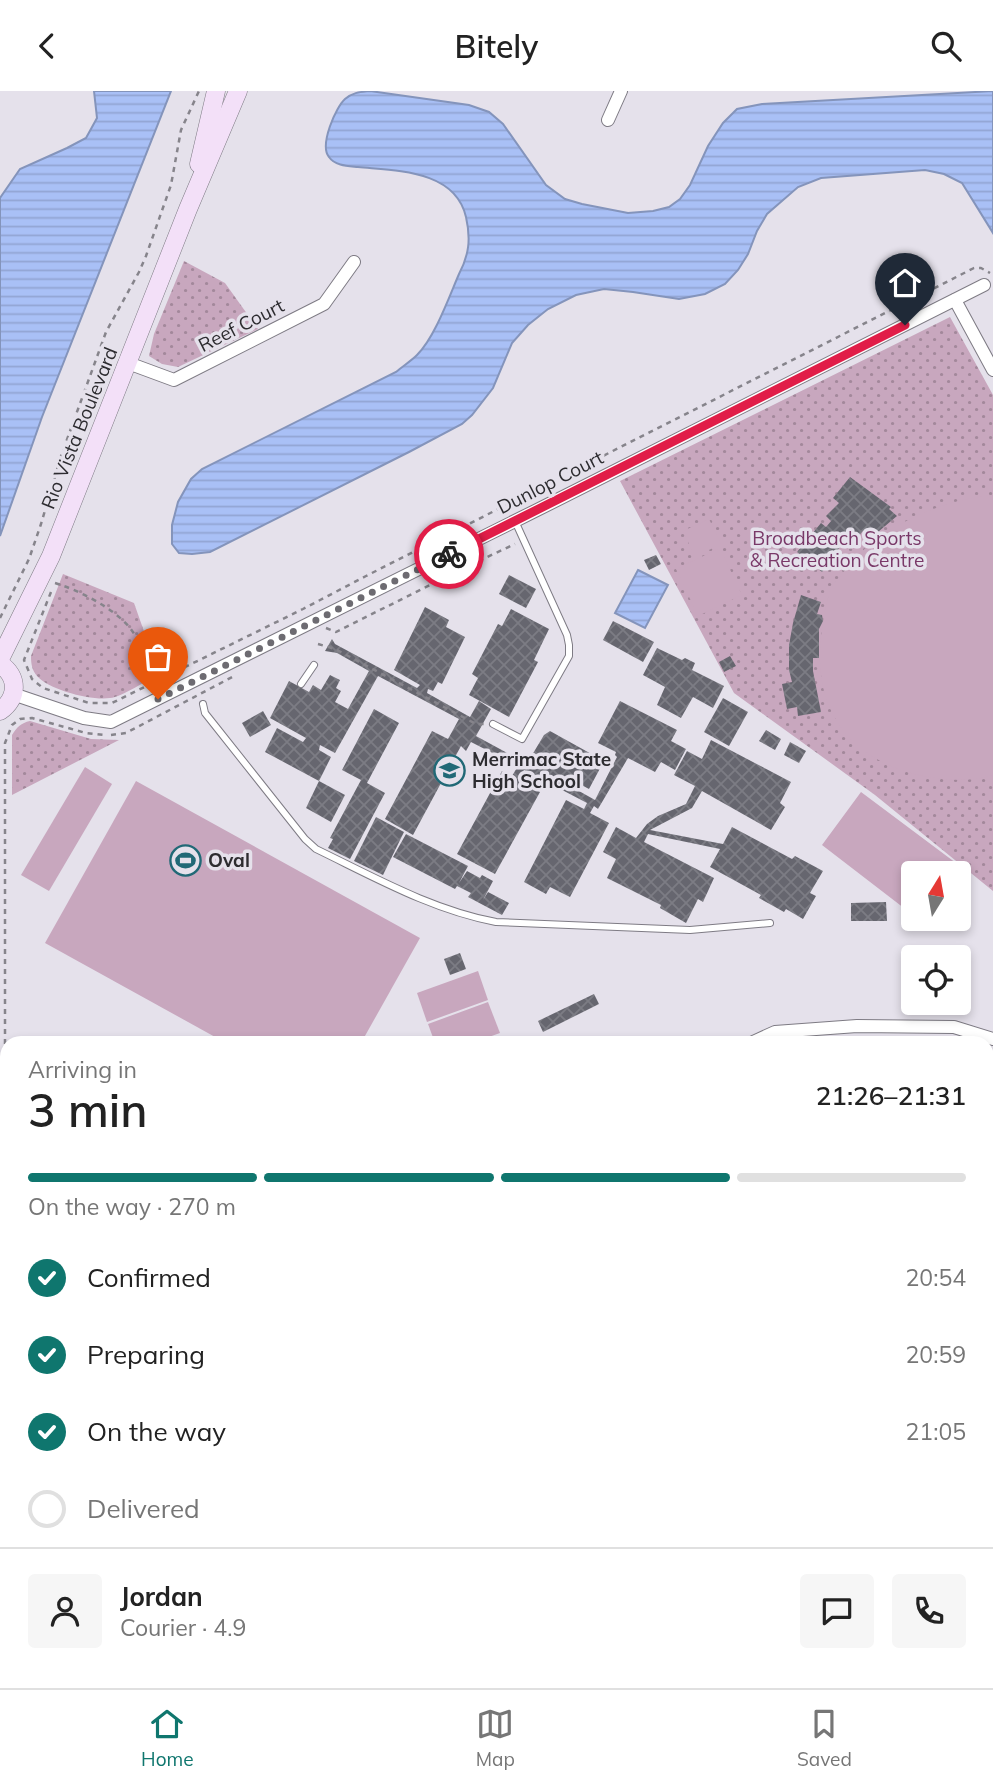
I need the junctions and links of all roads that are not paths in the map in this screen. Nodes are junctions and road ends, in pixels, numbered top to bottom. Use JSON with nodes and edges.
{"nodes":[{"id":1,"x":216,"y":91,"type":"edge"},
{"id":2,"x":238,"y":91,"type":"edge"},
{"id":3,"x":621,"y":91,"type":"edge"},
{"id":4,"x":608,"y":120,"type":"dead end"},
{"id":5,"x":188,"y":209,"type":"junction"},
{"id":6,"x":354,"y":263,"type":"dead end"},
{"id":7,"x":987,"y":279,"type":"road end"},
{"id":8,"x":955,"y":300,"type":"junction"},
{"id":9,"x":128,"y":363,"type":"junction"},
{"id":10,"x":993,"y":370,"type":"edge"},
{"id":11,"x":514,"y":521,"type":"junction"},
{"id":12,"x":0,"y":661,"type":"edge"},
{"id":13,"x":314,"y":665,"type":"dead end"},
{"id":14,"x":301,"y":684,"type":"dead end"},
{"id":15,"x":13,"y":694,"type":"junction"},
{"id":16,"x":203,"y":704,"type":"dead end"},
{"id":17,"x":0,"y":711,"type":"edge"},
{"id":18,"x":493,"y":725,"type":"road end"},
{"id":19,"x":770,"y":923,"type":"dead end"},
{"id":20,"x":766,"y":1036,"type":"edge"},
{"id":21,"x":983,"y":1036,"type":"edge"}],
"edges":[{"from":1,"to":5,"type":"street","name":"Rio Vista Boulevard"},
{"from":2,"to":5,"type":"street","name":"Rio Vista Boulevard"},
{"from":3,"to":4,"type":"street"},
{"from":5,"to":9,"type":"street","name":"Rio Vista Boulevard"},
{"from":6,"to":9,"type":"street","name":"Reef Court"},
{"from":7,"to":8,"type":"street","name":"Dunlop Court"},
{"from":8,"to":10,"type":"street"},
{"from":8,"to":11,"type":"street","name":"Dunlop Court"},
{"from":9,"to":12,"type":"street","name":"Rio Vista Boulevard"},
{"from":11,"to":15,"type":"street","name":"Dunlop Court"},
{"from":11,"to":18,"type":"lane"},
{"from":12,"to":15,"type":"street"},
{"from":13,"to":14,"type":"lane"},
{"from":15,"to":17,"type":"street"},
{"from":16,"to":19,"type":"lane"},
{"from":20,"to":21,"type":"street"}]}
